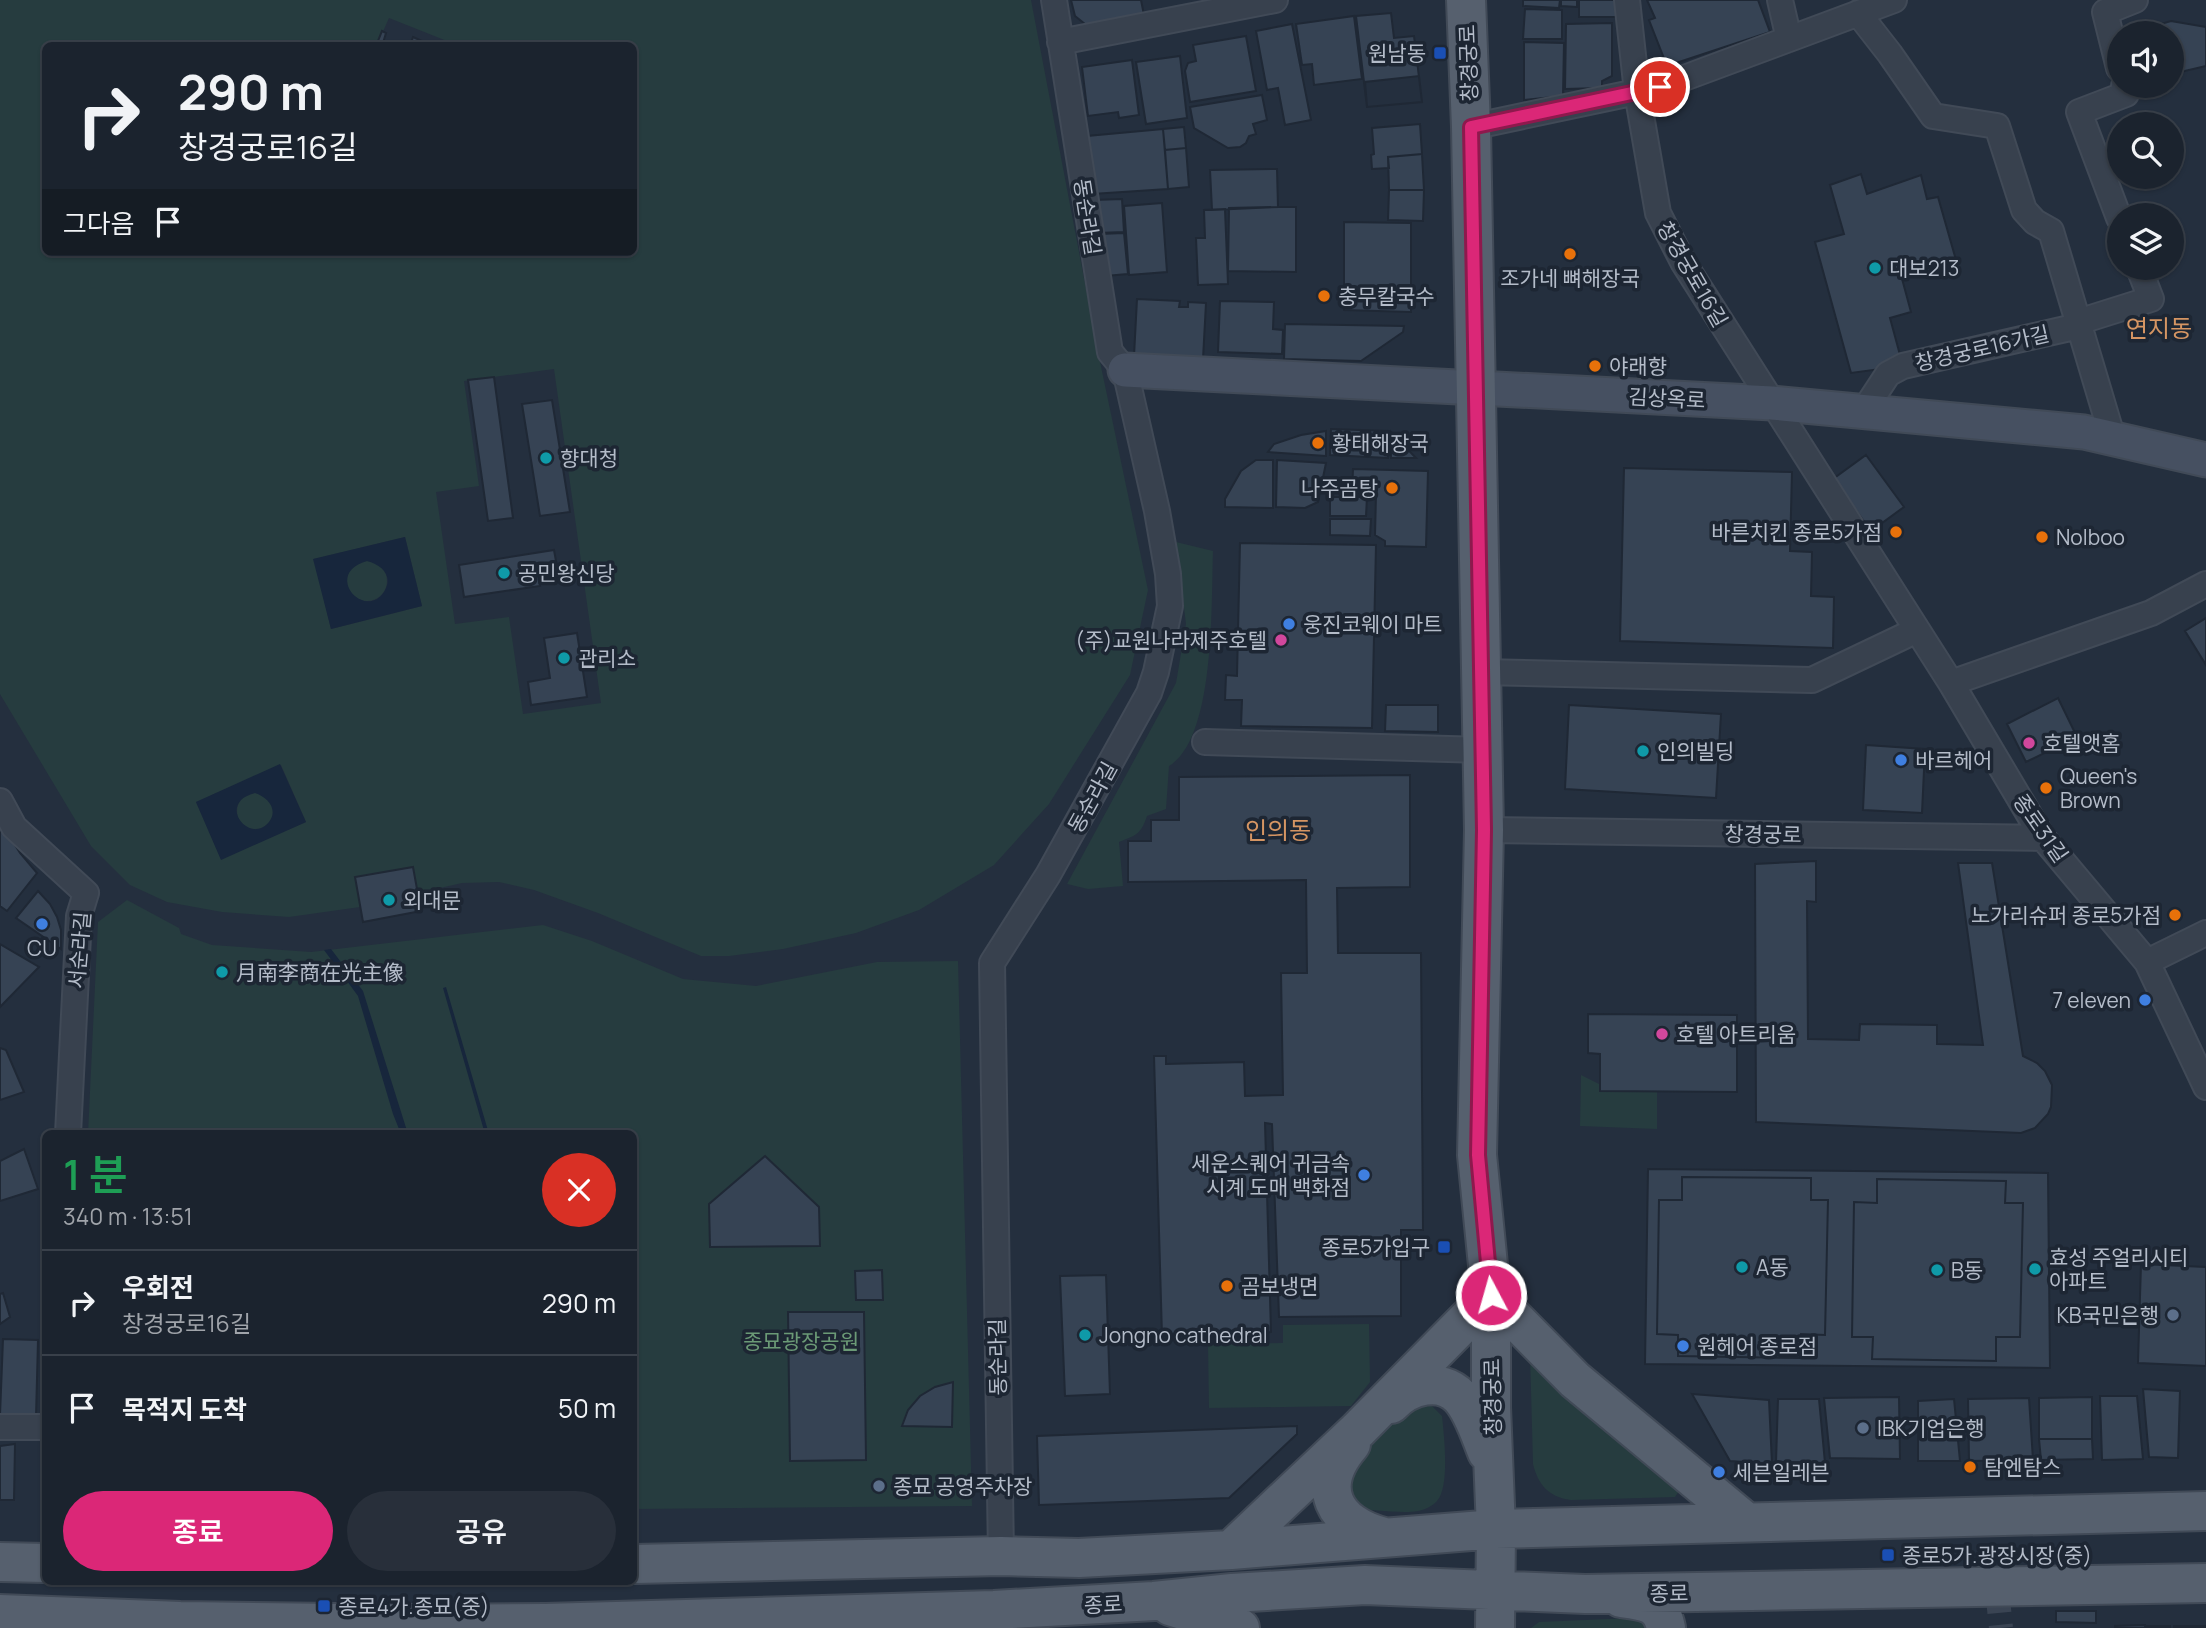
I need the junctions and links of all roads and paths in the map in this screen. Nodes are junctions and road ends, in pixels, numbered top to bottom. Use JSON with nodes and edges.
{"nodes":[{"id":1,"x":1054,"y":0,"type":"edge"},
{"id":2,"x":1275,"y":0,"type":"edge"},
{"id":3,"x":1466,"y":0,"type":"edge"},
{"id":4,"x":1627,"y":0,"type":"edge"},
{"id":5,"x":1780,"y":0,"type":"edge"},
{"id":6,"x":1894,"y":0,"type":"edge"},
{"id":7,"x":2135,"y":0,"type":"edge"},
{"id":8,"x":1858,"y":13,"type":"junction"},
{"id":9,"x":2107,"y":21,"type":"edge"},
{"id":10,"x":1789,"y":38,"type":"junction"},
{"id":11,"x":1060,"y":42,"type":"junction"},
{"id":12,"x":1637,"y":92,"type":"junction"},
{"id":13,"x":2116,"y":98,"type":"edge"},
{"id":14,"x":1471,"y":127,"type":"junction"},
{"id":15,"x":2113,"y":203,"type":"edge"},
{"id":16,"x":2143,"y":280,"type":"edge"},
{"id":17,"x":2078,"y":323,"type":"junction"},
{"id":18,"x":1125,"y":370,"type":"junction"},
{"id":19,"x":1476,"y":389,"type":"junction"},
{"id":20,"x":1772,"y":403,"type":"junction"},
{"id":21,"x":1863,"y":412,"type":"junction"},
{"id":22,"x":2113,"y":439,"type":"junction"},
{"id":23,"x":2206,"y":460,"type":"edge"},
{"id":24,"x":2206,"y":583,"type":"edge"},
{"id":25,"x":1917,"y":630,"type":"junction"},
{"id":26,"x":1481,"y":672,"type":"junction"},
{"id":27,"x":1951,"y":683,"type":"junction"},
{"id":28,"x":1205,"y":742,"type":"dead end"},
{"id":29,"x":1483,"y":750,"type":"junction"},
{"id":30,"x":0,"y":801,"type":"edge"},
{"id":31,"x":1484,"y":830,"type":"junction"},
{"id":32,"x":2043,"y":838,"type":"junction"},
{"id":33,"x":2206,"y":933,"type":"edge"},
{"id":34,"x":2147,"y":962,"type":"junction"},
{"id":35,"x":2206,"y":1087,"type":"edge"},
{"id":36,"x":68,"y":1130,"type":"edge"},
{"id":37,"x":1491,"y":1295,"type":"junction"},
{"id":38,"x":0,"y":1427,"type":"edge"},
{"id":39,"x":42,"y":1427,"type":"edge"},
{"id":40,"x":1493,"y":1467,"type":"junction"},
{"id":41,"x":2206,"y":1511,"type":"edge"},
{"id":42,"x":1746,"y":1522,"type":"junction"},
{"id":43,"x":1496,"y":1529,"type":"junction"},
{"id":44,"x":1384,"y":1537,"type":"junction"},
{"id":45,"x":1231,"y":1550,"type":"junction"},
{"id":46,"x":1001,"y":1556,"type":"junction"},
{"id":47,"x":0,"y":1562,"type":"edge"},
{"id":48,"x":42,"y":1563,"type":"edge"},
{"id":49,"x":637,"y":1564,"type":"edge"},
{"id":50,"x":2206,"y":1583,"type":"edge"},
{"id":51,"x":1585,"y":1594,"type":"junction"},
{"id":52,"x":1154,"y":1601,"type":"junction"},
{"id":53,"x":1507,"y":1610,"type":"edge"},
{"id":54,"x":0,"y":1614,"type":"edge"},
{"id":55,"x":587,"y":1625,"type":"edge"},
{"id":56,"x":1240,"y":1628,"type":"edge"},
{"id":57,"x":1666,"y":1628,"type":"edge"}],
"edges":[{"from":1,"to":11,"type":"street","name":"동순라길"},
{"from":2,"to":11,"type":"street"},
{"from":3,"to":14,"type":"main road","name":"창경궁로"},
{"from":4,"to":12,"type":"street"},
{"from":5,"to":10,"type":"street"},
{"from":6,"to":8,"type":"street"},
{"from":7,"to":9,"type":"street"},
{"from":8,"to":10,"type":"street"},
{"from":8,"to":17,"type":"street","name":"창경궁로16가길"},
{"from":10,"to":12,"type":"street"},
{"from":11,"to":18,"type":"street","name":"동순라길"},
{"from":12,"to":14,"type":"street"},
{"from":12,"to":20,"type":"street","name":"창경궁로16길"},
{"from":13,"to":15,"type":"street"},
{"from":14,"to":19,"type":"main road","name":"창경궁로"},
{"from":16,"to":17,"type":"street","name":"창경궁로16가길"},
{"from":17,"to":21,"type":"street","name":"창경궁로16가길"},
{"from":17,"to":22,"type":"street"},
{"from":18,"to":19,"type":"street"},
{"from":18,"to":46,"type":"street","name":"동순라길"},
{"from":19,"to":20,"type":"street"},
{"from":19,"to":26,"type":"main road","name":"창경궁로"},
{"from":20,"to":21,"type":"street"},
{"from":20,"to":25,"type":"street","name":"종로31길"},
{"from":21,"to":22,"type":"street"},
{"from":22,"to":23,"type":"street"},
{"from":24,"to":27,"type":"street"},
{"from":25,"to":26,"type":"street"},
{"from":25,"to":27,"type":"street","name":"종로31길"},
{"from":26,"to":29,"type":"main road","name":"창경궁로"},
{"from":27,"to":32,"type":"street","name":"종로31길"},
{"from":28,"to":29,"type":"street"},
{"from":29,"to":31,"type":"main road","name":"창경궁로"},
{"from":30,"to":36,"type":"street","name":"서순라길"},
{"from":31,"to":32,"type":"street","name":"창경궁로"},
{"from":31,"to":37,"type":"main road","name":"창경궁로"},
{"from":32,"to":34,"type":"street","name":"종로31길"},
{"from":33,"to":34,"type":"street"},
{"from":34,"to":35,"type":"street","name":"종로31길"},
{"from":37,"to":40,"type":"main road","name":"창경궁로"},
{"from":37,"to":42,"type":"main road"},
{"from":37,"to":45,"type":"main road"},
{"from":38,"to":39,"type":"street"},
{"from":40,"to":43,"type":"main road","name":"창경궁로"},
{"from":40,"to":44,"type":"main road"},
{"from":41,"to":42,"type":"main road"},
{"from":42,"to":43,"type":"main road"},
{"from":43,"to":44,"type":"main road"},
{"from":43,"to":53,"type":"main road","name":"창경궁로"},
{"from":44,"to":45,"type":"main road"},
{"from":45,"to":46,"type":"main road"},
{"from":46,"to":49,"type":"main road"},
{"from":47,"to":48,"type":"main road"},
{"from":50,"to":51,"type":"main road","name":"종로"},
{"from":51,"to":53,"type":"main road","name":"종로"},
{"from":51,"to":57,"type":"main road"},
{"from":52,"to":53,"type":"main road","name":"종로"},
{"from":52,"to":55,"type":"main road","name":"종로"},
{"from":52,"to":56,"type":"main road"},
{"from":54,"to":55,"type":"main road","name":"종로"}]}
